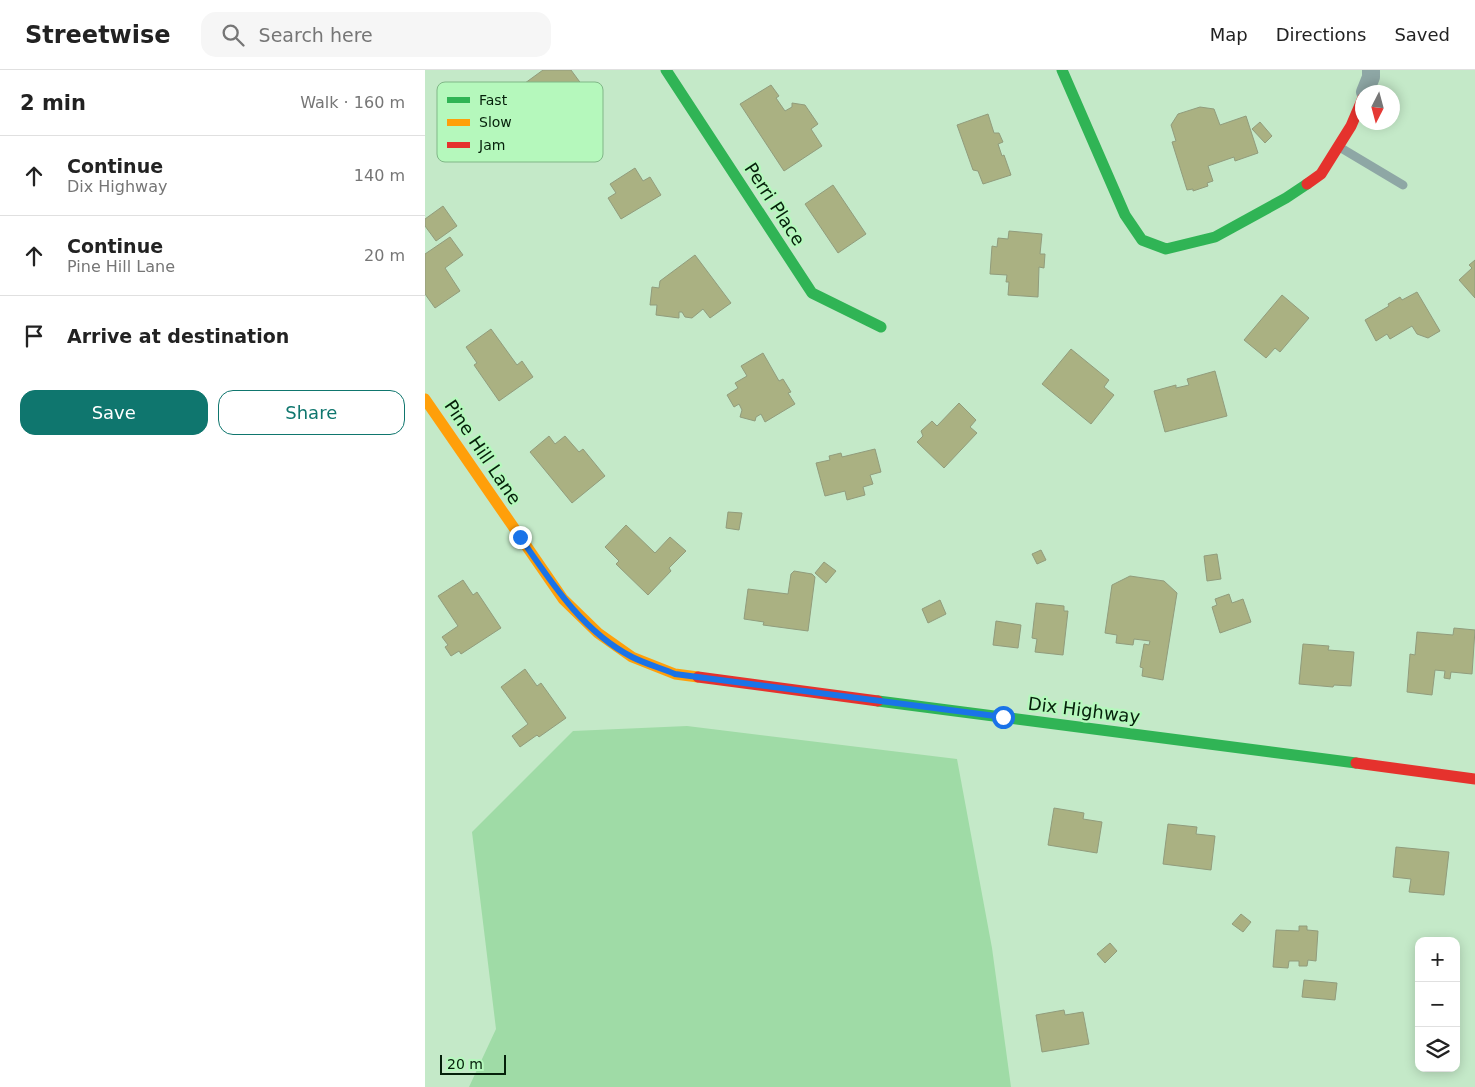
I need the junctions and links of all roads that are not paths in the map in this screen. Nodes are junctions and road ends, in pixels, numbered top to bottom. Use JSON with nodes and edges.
{"nodes":[{"id":1,"x":666,"y":70,"type":"edge"},
{"id":2,"x":1062,"y":70,"type":"edge"},
{"id":3,"x":1371,"y":70,"type":"edge"},
{"id":4,"x":1368,"y":85,"type":"edge"},
{"id":5,"x":1355,"y":117,"type":"edge"},
{"id":6,"x":1338,"y":146,"type":"junction"},
{"id":7,"x":1403,"y":185,"type":"dead end"},
{"id":8,"x":881,"y":327,"type":"dead end"},
{"id":9,"x":426,"y":400,"type":"edge"},
{"id":10,"x":563,"y":599,"type":"joint"},
{"id":11,"x":1475,"y":778,"type":"edge"}],
"edges":[{"from":1,"to":8,"type":"street","name":"Perri Place"},
{"from":2,"to":6,"type":"street"},
{"from":3,"to":4,"type":"street"},
{"from":5,"to":6,"type":"street"},
{"from":6,"to":7,"type":"lane"},
{"from":9,"to":10,"type":"street","name":"Pine Hill Lane"},
{"from":10,"to":11,"type":"street","name":"Dix Highway"}]}
